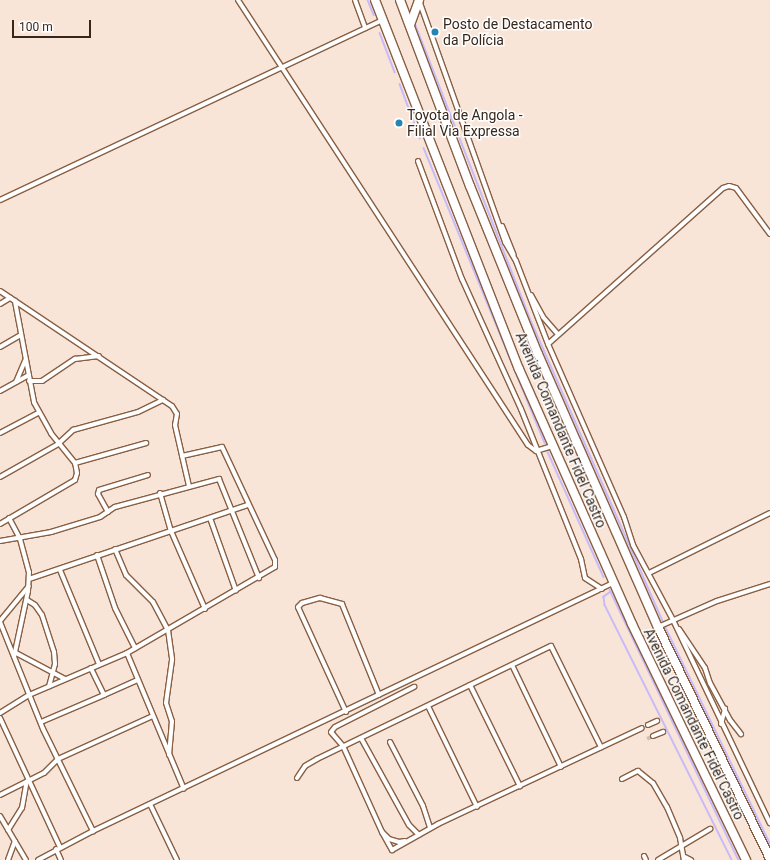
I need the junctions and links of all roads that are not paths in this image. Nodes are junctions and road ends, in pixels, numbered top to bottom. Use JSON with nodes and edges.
{"nodes":[{"id":1,"x":238,"y":0,"type":"edge"},
{"id":2,"x":355,"y":0,"type":"edge"},
{"id":3,"x":375,"y":0,"type":"edge"},
{"id":4,"x":400,"y":0,"type":"edge"},
{"id":5,"x":419,"y":0,"type":"edge"},
{"id":6,"x":382,"y":20,"type":"junction"},
{"id":7,"x":410,"y":26,"type":"junction"},
{"id":8,"x":365,"y":28,"type":"junction"},
{"id":9,"x":283,"y":67,"type":"junction"},
{"id":10,"x":418,"y":160,"type":"dead end"},
{"id":11,"x":0,"y":200,"type":"edge"},
{"id":12,"x":770,"y":234,"type":"edge"},
{"id":13,"x":523,"y":281,"type":"junction"},
{"id":14,"x":0,"y":291,"type":"edge"},
{"id":15,"x":10,"y":298,"type":"junction"},
{"id":16,"x":15,"y":301,"type":"junction"},
{"id":17,"x":0,"y":304,"type":"edge"},
{"id":18,"x":558,"y":334,"type":"junction"},
{"id":19,"x":21,"y":335,"type":"junction"},
{"id":20,"x":548,"y":344,"type":"junction"},
{"id":21,"x":0,"y":347,"type":"edge"},
{"id":22,"x":100,"y":356,"type":"junction"},
{"id":23,"x":26,"y":360,"type":"junction"},
{"id":24,"x":29,"y":375,"type":"junction"},
{"id":25,"x":29,"y":381,"type":"junction"},
{"id":26,"x":16,"y":382,"type":"junction"},
{"id":27,"x":0,"y":391,"type":"edge"},
{"id":28,"x":163,"y":400,"type":"junction"},
{"id":29,"x":38,"y":413,"type":"junction"},
{"id":30,"x":0,"y":433,"type":"edge"},
{"id":31,"x":146,"y":443,"type":"dead end"},
{"id":32,"x":58,"y":444,"type":"junction"},
{"id":33,"x":552,"y":446,"type":"junction"},
{"id":34,"x":536,"y":451,"type":"junction"},
{"id":35,"x":182,"y":456,"type":"junction"},
{"id":36,"x":75,"y":463,"type":"junction"},
{"id":37,"x":148,"y":475,"type":"dead end"},
{"id":38,"x":0,"y":477,"type":"edge"},
{"id":39,"x":189,"y":486,"type":"junction"},
{"id":40,"x":160,"y":493,"type":"junction"},
{"id":41,"x":247,"y":505,"type":"junction"},
{"id":42,"x":232,"y":511,"type":"junction"},
{"id":43,"x":108,"y":512,"type":"junction"},
{"id":44,"x":770,"y":513,"type":"edge"},
{"id":45,"x":10,"y":518,"type":"junction"},
{"id":46,"x":210,"y":518,"type":"junction"},
{"id":47,"x":0,"y":524,"type":"edge"},
{"id":48,"x":171,"y":531,"type":"junction"},
{"id":49,"x":20,"y":539,"type":"junction"},
{"id":50,"x":0,"y":541,"type":"edge"},
{"id":51,"x":115,"y":549,"type":"junction"},
{"id":52,"x":97,"y":555,"type":"junction"},
{"id":53,"x":60,"y":570,"type":"junction"},
{"id":54,"x":649,"y":573,"type":"junction"},
{"id":55,"x":259,"y":578,"type":"junction"},
{"id":56,"x":29,"y":579,"type":"junction"},
{"id":57,"x":613,"y":583,"type":"junction"},
{"id":58,"x":770,"y":584,"type":"edge"},
{"id":59,"x":29,"y":586,"type":"junction"},
{"id":60,"x":602,"y":589,"type":"junction"},
{"id":61,"x":236,"y":591,"type":"junction"},
{"id":62,"x":27,"y":600,"type":"junction"},
{"id":63,"x":206,"y":609,"type":"junction"},
{"id":64,"x":673,"y":620,"type":"junction"},
{"id":65,"x":0,"y":621,"type":"edge"},
{"id":66,"x":658,"y":627,"type":"junction"},
{"id":67,"x":168,"y":630,"type":"junction"},
{"id":68,"x":135,"y":648,"type":"junction"},
{"id":69,"x":127,"y":652,"type":"junction"},
{"id":70,"x":15,"y":655,"type":"junction"},
{"id":71,"x":99,"y":664,"type":"junction"},
{"id":72,"x":512,"y":665,"type":"junction"},
{"id":73,"x":91,"y":668,"type":"junction"},
{"id":74,"x":54,"y":672,"type":"junction"},
{"id":75,"x":65,"y":679,"type":"junction"},
{"id":76,"x":138,"y":680,"type":"junction"},
{"id":77,"x":710,"y":683,"type":"junction"},
{"id":78,"x":470,"y":685,"type":"junction"},
{"id":79,"x":49,"y":686,"type":"junction"},
{"id":80,"x":704,"y":686,"type":"junction"},
{"id":81,"x":414,"y":688,"type":"dead end"},
{"id":82,"x":29,"y":695,"type":"junction"},
{"id":83,"x":104,"y":695,"type":"junction"},
{"id":84,"x":379,"y":695,"type":"junction"},
{"id":85,"x":428,"y":706,"type":"junction"},
{"id":86,"x":725,"y":709,"type":"junction"},
{"id":87,"x":346,"y":712,"type":"junction"},
{"id":88,"x":0,"y":714,"type":"edge"},
{"id":89,"x":153,"y":716,"type":"junction"},
{"id":90,"x":0,"y":718,"type":"edge"},
{"id":91,"x":656,"y":721,"type":"dead end"},
{"id":92,"x":41,"y":722,"type":"junction"},
{"id":93,"x":721,"y":724,"type":"junction"},
{"id":94,"x":648,"y":725,"type":"dead end"},
{"id":95,"x":642,"y":728,"type":"dead end"},
{"id":96,"x":663,"y":732,"type":"dead end"},
{"id":97,"x":741,"y":734,"type":"dead end"},
{"id":98,"x":653,"y":736,"type":"tunnel mouth"},
{"id":99,"x":361,"y":738,"type":"junction"},
{"id":100,"x":390,"y":742,"type":"dead end"},
{"id":101,"x":342,"y":746,"type":"junction"},
{"id":102,"x":601,"y":747,"type":"junction"},
{"id":103,"x":169,"y":755,"type":"junction"},
{"id":104,"x":58,"y":758,"type":"junction"},
{"id":105,"x":561,"y":767,"type":"junction"},
{"id":106,"x":297,"y":778,"type":"dead end"},
{"id":107,"x":622,"y":778,"type":"dead end"},
{"id":108,"x":27,"y":781,"type":"junction"},
{"id":109,"x":520,"y":786,"type":"junction"},
{"id":110,"x":184,"y":789,"type":"junction"},
{"id":111,"x":0,"y":796,"type":"edge"},
{"id":112,"x":150,"y":804,"type":"junction"},
{"id":113,"x":477,"y":807,"type":"junction"},
{"id":114,"x":0,"y":816,"type":"edge"},
{"id":115,"x":770,"y":823,"type":"edge"},
{"id":116,"x":430,"y":828,"type":"junction"},
{"id":117,"x":710,"y":829,"type":"dead end"},
{"id":118,"x":8,"y":830,"type":"junction"},
{"id":119,"x":93,"y":831,"type":"junction"},
{"id":120,"x":382,"y":832,"type":"junction"},
{"id":121,"x":419,"y":834,"type":"junction"},
{"id":122,"x":410,"y":840,"type":"junction"},
{"id":123,"x":15,"y":841,"type":"junction"},
{"id":124,"x":682,"y":847,"type":"junction"},
{"id":125,"x":58,"y":848,"type":"junction"},
{"id":126,"x":684,"y":858,"type":"edge"},
{"id":127,"x":770,"y":859,"type":"edge"},
{"id":128,"x":8,"y":860,"type":"edge"},
{"id":129,"x":26,"y":860,"type":"edge"},
{"id":130,"x":38,"y":860,"type":"edge"},
{"id":131,"x":61,"y":860,"type":"edge"},
{"id":132,"x":178,"y":860,"type":"edge"},
{"id":133,"x":658,"y":860,"type":"edge"},
{"id":134,"x":691,"y":860,"type":"edge"},
{"id":135,"x":746,"y":860,"type":"edge"}],
"edges":[{"from":1,"to":9,"type":"street"},
{"from":2,"to":8,"type":"street"},
{"from":3,"to":6,"type":"highway","name":"Avenida Comandante Fidel Castro"},
{"from":4,"to":7,"type":"highway","name":"Avenida Comandante Fidel Castro"},
{"from":5,"to":7,"type":"highway"},
{"from":5,"to":13,"type":"street"},
{"from":6,"to":8,"type":"street"},
{"from":6,"to":33,"type":"highway","name":"Avenida Comandante Fidel Castro"},
{"from":7,"to":66,"type":"highway","name":"Avenida Comandante Fidel Castro"},
{"from":8,"to":9,"type":"street"},
{"from":9,"to":11,"type":"street"},
{"from":9,"to":34,"type":"street"},
{"from":10,"to":34,"type":"street"},
{"from":12,"to":18,"type":"street"},
{"from":13,"to":18,"type":"street"},
{"from":13,"to":20,"type":"street"},
{"from":14,"to":15,"type":"street"},
{"from":15,"to":16,"type":"street"},
{"from":15,"to":17,"type":"street"},
{"from":16,"to":19,"type":"street"},
{"from":16,"to":22,"type":"street"},
{"from":18,"to":20,"type":"street"},
{"from":19,"to":21,"type":"street"},
{"from":19,"to":23,"type":"street"},
{"from":20,"to":54,"type":"street"},
{"from":22,"to":25,"type":"street"},
{"from":22,"to":28,"type":"street"},
{"from":23,"to":24,"type":"street"},
{"from":23,"to":26,"type":"street"},
{"from":24,"to":25,"type":"street"},
{"from":24,"to":26,"type":"street"},
{"from":25,"to":29,"type":"street"},
{"from":26,"to":27,"type":"street"},
{"from":28,"to":32,"type":"street"},
{"from":28,"to":35,"type":"street"},
{"from":29,"to":30,"type":"street"},
{"from":29,"to":32,"type":"street"},
{"from":31,"to":36,"type":"street"},
{"from":32,"to":36,"type":"street"},
{"from":32,"to":38,"type":"street"},
{"from":33,"to":34,"type":"street"},
{"from":33,"to":57,"type":"highway","name":"Avenida Comandante Fidel Castro"},
{"from":34,"to":60,"type":"street"},
{"from":35,"to":39,"type":"street"},
{"from":35,"to":41,"type":"street"},
{"from":36,"to":45,"type":"street"},
{"from":37,"to":43,"type":"street"},
{"from":39,"to":40,"type":"street"},
{"from":39,"to":42,"type":"street"},
{"from":40,"to":43,"type":"street"},
{"from":40,"to":48,"type":"street"},
{"from":41,"to":42,"type":"street"},
{"from":41,"to":55,"type":"street"},
{"from":42,"to":46,"type":"street"},
{"from":42,"to":55,"type":"street"},
{"from":43,"to":49,"type":"street"},
{"from":44,"to":54,"type":"street"},
{"from":45,"to":47,"type":"street"},
{"from":45,"to":49,"type":"street"},
{"from":46,"to":48,"type":"street"},
{"from":46,"to":61,"type":"street"},
{"from":48,"to":51,"type":"street"},
{"from":48,"to":63,"type":"street"},
{"from":49,"to":50,"type":"street"},
{"from":49,"to":56,"type":"street"},
{"from":51,"to":52,"type":"street"},
{"from":51,"to":67,"type":"street"},
{"from":52,"to":53,"type":"street"},
{"from":52,"to":68,"type":"street"},
{"from":53,"to":56,"type":"street"},
{"from":53,"to":71,"type":"street"},
{"from":54,"to":64,"type":"street"},
{"from":55,"to":61,"type":"street"},
{"from":56,"to":59,"type":"street"},
{"from":57,"to":60,"type":"street"},
{"from":57,"to":135,"type":"highway","name":"Avenida Comandante Fidel Castro"},
{"from":58,"to":64,"type":"street"},
{"from":59,"to":62,"type":"street"},
{"from":59,"to":65,"type":"street"},
{"from":60,"to":84,"type":"street"},
{"from":61,"to":63,"type":"street"},
{"from":62,"to":70,"type":"street"},
{"from":62,"to":74,"type":"street"},
{"from":63,"to":67,"type":"street"},
{"from":64,"to":66,"type":"street"},
{"from":64,"to":77,"type":"street"},
{"from":64,"to":80,"type":"street"},
{"from":65,"to":70,"type":"street"},
{"from":66,"to":127,"type":"highway","name":"Avenida Comandante Fidel Castro"},
{"from":67,"to":68,"type":"street"},
{"from":67,"to":103,"type":"street"},
{"from":68,"to":69,"type":"street"},
{"from":69,"to":71,"type":"street"},
{"from":69,"to":76,"type":"street"},
{"from":70,"to":74,"type":"street"},
{"from":70,"to":82,"type":"street"},
{"from":71,"to":73,"type":"street"},
{"from":72,"to":78,"type":"street"},
{"from":72,"to":102,"type":"street"},
{"from":72,"to":105,"type":"street"},
{"from":73,"to":75,"type":"street"},
{"from":73,"to":83,"type":"street"},
{"from":74,"to":75,"type":"street"},
{"from":74,"to":79,"type":"street"},
{"from":75,"to":79,"type":"street"},
{"from":76,"to":83,"type":"street"},
{"from":76,"to":89,"type":"street"},
{"from":77,"to":80,"type":"street"},
{"from":77,"to":86,"type":"street"},
{"from":78,"to":85,"type":"street"},
{"from":78,"to":109,"type":"street"},
{"from":79,"to":82,"type":"street"},
{"from":80,"to":93,"type":"street"},
{"from":81,"to":101,"type":"street"},
{"from":82,"to":88,"type":"street"},
{"from":82,"to":92,"type":"street"},
{"from":83,"to":92,"type":"street"},
{"from":84,"to":87,"type":"street"},
{"from":84,"to":87,"type":"street"},
{"from":85,"to":99,"type":"street"},
{"from":85,"to":113,"type":"street"},
{"from":86,"to":93,"type":"street"},
{"from":86,"to":97,"type":"street"},
{"from":87,"to":110,"type":"street"},
{"from":89,"to":103,"type":"street"},
{"from":89,"to":104,"type":"street"},
{"from":90,"to":108,"type":"street"},
{"from":91,"to":94,"type":"street"},
{"from":92,"to":104,"type":"street"},
{"from":93,"to":115,"type":"street"},
{"from":95,"to":102,"type":"street"},
{"from":96,"to":98,"type":"street"},
{"from":99,"to":101,"type":"street"},
{"from":99,"to":121,"type":"street"},
{"from":100,"to":116,"type":"street"},
{"from":101,"to":106,"type":"street"},
{"from":101,"to":120,"type":"street"},
{"from":102,"to":105,"type":"street"},
{"from":103,"to":110,"type":"street"},
{"from":104,"to":108,"type":"street"},
{"from":104,"to":119,"type":"street"},
{"from":105,"to":109,"type":"street"},
{"from":107,"to":124,"type":"street"},
{"from":108,"to":111,"type":"street"},
{"from":108,"to":118,"type":"street"},
{"from":108,"to":125,"type":"street"},
{"from":109,"to":113,"type":"street"},
{"from":110,"to":112,"type":"street"},
{"from":112,"to":119,"type":"street"},
{"from":112,"to":132,"type":"street"},
{"from":113,"to":116,"type":"street"},
{"from":114,"to":118,"type":"street"},
{"from":116,"to":121,"type":"street"},
{"from":117,"to":124,"type":"street"},
{"from":118,"to":123,"type":"street"},
{"from":119,"to":125,"type":"street"},
{"from":120,"to":122,"type":"street"},
{"from":120,"to":122,"type":"street"},
{"from":121,"to":122,"type":"street"},
{"from":123,"to":128,"type":"street"},
{"from":123,"to":129,"type":"street"},
{"from":124,"to":126,"type":"street"},
{"from":124,"to":133,"type":"street"},
{"from":125,"to":130,"type":"street"},
{"from":125,"to":131,"type":"street"},
{"from":126,"to":134,"type":"street"}]}
